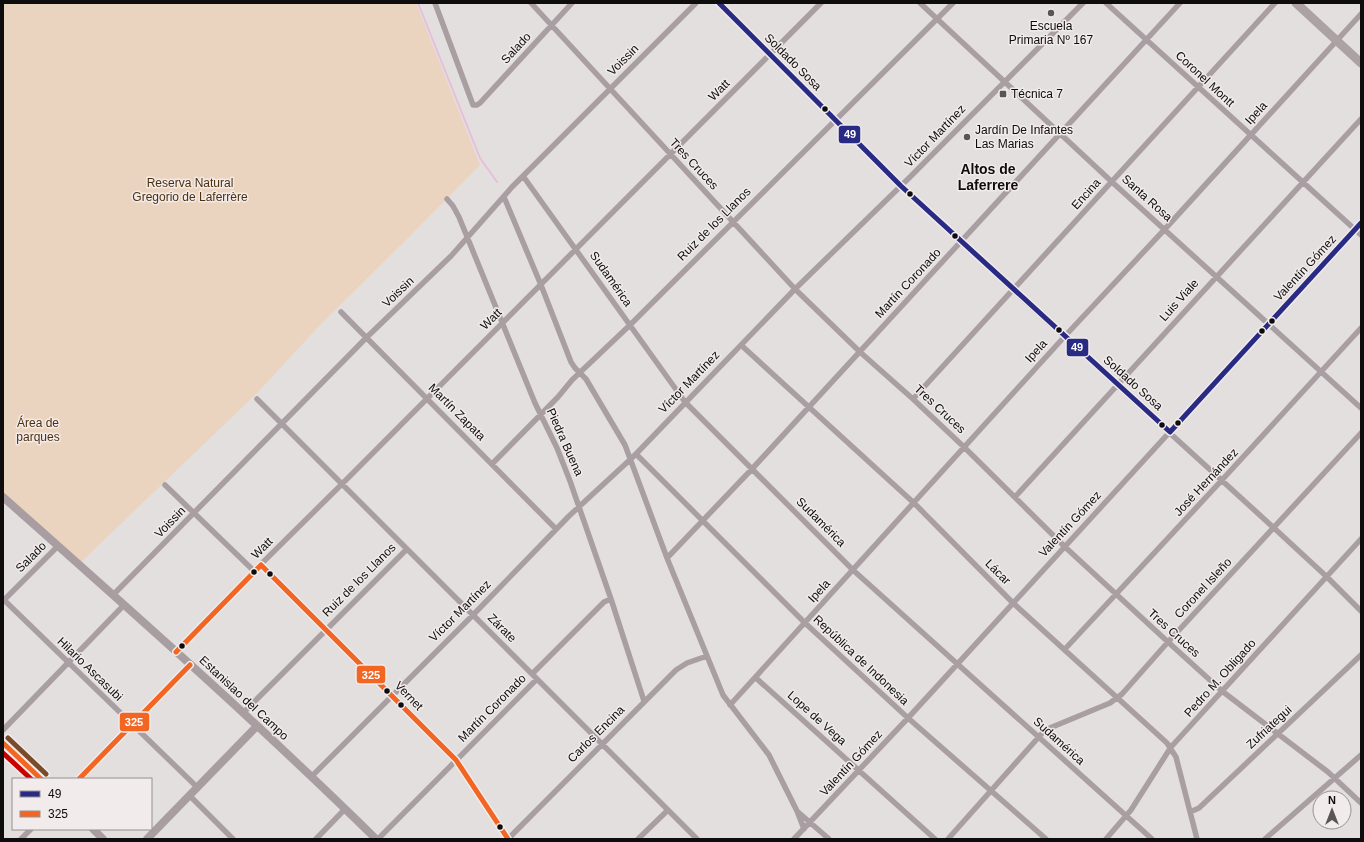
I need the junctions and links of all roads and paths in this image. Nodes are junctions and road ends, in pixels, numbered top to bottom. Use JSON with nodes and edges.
{"nodes":[{"id":1,"x":435,"y":3,"type":"edge"},
{"id":2,"x":531,"y":3,"type":"edge"},
{"id":3,"x":572,"y":3,"type":"edge"},
{"id":4,"x":696,"y":3,"type":"edge"},
{"id":5,"x":719,"y":3,"type":"edge"},
{"id":6,"x":821,"y":3,"type":"edge"},
{"id":7,"x":920,"y":3,"type":"edge"},
{"id":8,"x":953,"y":3,"type":"edge"},
{"id":9,"x":1083,"y":3,"type":"edge"},
{"id":10,"x":1106,"y":3,"type":"edge"},
{"id":11,"x":1180,"y":3,"type":"edge"},
{"id":12,"x":1275,"y":3,"type":"edge"},
{"id":13,"x":1296,"y":3,"type":"edge"},
{"id":14,"x":1361,"y":14,"type":"edge"},
{"id":15,"x":937,"y":19,"type":"junction"},
{"id":16,"x":552,"y":26,"type":"junction"},
{"id":17,"x":1146,"y":40,"type":"junction"},
{"id":18,"x":1336,"y":41,"type":"junction"},
{"id":19,"x":770,"y":54,"type":"junction"},
{"id":20,"x":1361,"y":63,"type":"edge"},
{"id":21,"x":1004,"y":82,"type":"junction"},
{"id":22,"x":1198,"y":87,"type":"junction"},
{"id":23,"x":610,"y":89,"type":"junction"},
{"id":24,"x":1361,"y":118,"type":"edge"},
{"id":25,"x":835,"y":120,"type":"junction"},
{"id":26,"x":1060,"y":133,"type":"junction"},
{"id":27,"x":1250,"y":135,"type":"junction"},
{"id":28,"x":670,"y":155,"type":"junction"},
{"id":29,"x":523,"y":176,"type":"junction"},
{"id":30,"x":1112,"y":182,"type":"junction"},
{"id":31,"x":1302,"y":183,"type":"junction"},
{"id":32,"x":901,"y":186,"type":"junction"},
{"id":33,"x":504,"y":197,"type":"junction"},
{"id":34,"x":447,"y":199,"type":"dead end"},
{"id":35,"x":732,"y":223,"type":"junction"},
{"id":36,"x":1361,"y":223,"type":"edge"},
{"id":37,"x":1165,"y":229,"type":"junction"},
{"id":38,"x":1355,"y":230,"type":"junction"},
{"id":39,"x":1361,"y":235,"type":"edge"},
{"id":40,"x":467,"y":238,"type":"junction"},
{"id":41,"x":961,"y":242,"type":"junction"},
{"id":42,"x":577,"y":249,"type":"junction"},
{"id":43,"x":1216,"y":276,"type":"junction"},
{"id":44,"x":541,"y":285,"type":"junction"},
{"id":45,"x":795,"y":290,"type":"junction"},
{"id":46,"x":1013,"y":290,"type":"junction"},
{"id":47,"x":341,"y":312,"type":"dead end"},
{"id":48,"x":502,"y":323,"type":"junction"},
{"id":49,"x":1269,"y":323,"type":"junction"},
{"id":50,"x":630,"y":325,"type":"junction"},
{"id":51,"x":1361,"y":328,"type":"edge"},
{"id":52,"x":1065,"y":336,"type":"junction"},
{"id":53,"x":366,"y":338,"type":"junction"},
{"id":54,"x":741,"y":345,"type":"junction"},
{"id":55,"x":860,"y":352,"type":"junction"},
{"id":56,"x":580,"y":372,"type":"junction"},
{"id":57,"x":1322,"y":372,"type":"junction"},
{"id":58,"x":1117,"y":384,"type":"junction"},
{"id":59,"x":257,"y":399,"type":"dead end"},
{"id":60,"x":427,"y":399,"type":"junction"},
{"id":61,"x":913,"y":399,"type":"junction"},
{"id":62,"x":685,"y":402,"type":"junction"},
{"id":63,"x":809,"y":408,"type":"junction"},
{"id":64,"x":1361,"y":408,"type":"edge"},
{"id":65,"x":541,"y":415,"type":"junction"},
{"id":66,"x":282,"y":424,"type":"junction"},
{"id":67,"x":1170,"y":432,"type":"junction"},
{"id":68,"x":1361,"y":433,"type":"edge"},
{"id":69,"x":964,"y":447,"type":"junction"},
{"id":70,"x":636,"y":454,"type":"junction"},
{"id":71,"x":630,"y":460,"type":"junction"},
{"id":72,"x":492,"y":464,"type":"junction"},
{"id":73,"x":752,"y":469,"type":"junction"},
{"id":74,"x":1222,"y":480,"type":"junction"},
{"id":75,"x":342,"y":484,"type":"junction"},
{"id":76,"x":165,"y":486,"type":"dead end"},
{"id":77,"x":3,"y":497,"type":"edge"},
{"id":78,"x":1015,"y":497,"type":"junction"},
{"id":79,"x":914,"y":503,"type":"junction"},
{"id":80,"x":580,"y":506,"type":"junction"},
{"id":81,"x":194,"y":513,"type":"junction"},
{"id":82,"x":703,"y":520,"type":"junction"},
{"id":83,"x":1274,"y":528,"type":"junction"},
{"id":84,"x":556,"y":529,"type":"junction"},
{"id":85,"x":1361,"y":539,"type":"edge"},
{"id":86,"x":58,"y":546,"type":"junction"},
{"id":87,"x":1064,"y":546,"type":"junction"},
{"id":88,"x":407,"y":549,"type":"junction"},
{"id":89,"x":666,"y":558,"type":"junction"},
{"id":90,"x":261,"y":564,"type":"junction"},
{"id":91,"x":853,"y":570,"type":"junction"},
{"id":92,"x":254,"y":571,"type":"junction"},
{"id":93,"x":1327,"y":576,"type":"junction"},
{"id":94,"x":113,"y":595,"type":"junction"},
{"id":95,"x":1116,"y":595,"type":"junction"},
{"id":96,"x":611,"y":599,"type":"junction"},
{"id":97,"x":3,"y":600,"type":"edge"},
{"id":98,"x":1013,"y":603,"type":"junction"},
{"id":99,"x":124,"y":605,"type":"junction"},
{"id":100,"x":1361,"y":611,"type":"edge"},
{"id":101,"x":473,"y":615,"type":"junction"},
{"id":102,"x":805,"y":623,"type":"junction"},
{"id":103,"x":328,"y":630,"type":"junction"},
{"id":104,"x":1168,"y":642,"type":"junction"},
{"id":105,"x":1065,"y":649,"type":"junction"},
{"id":106,"x":176,"y":652,"type":"junction"},
{"id":107,"x":1361,"y":655,"type":"edge"},
{"id":108,"x":707,"y":656,"type":"junction"},
{"id":109,"x":68,"y":663,"type":"junction"},
{"id":110,"x":957,"y":664,"type":"junction"},
{"id":111,"x":190,"y":665,"type":"junction"},
{"id":112,"x":532,"y":674,"type":"junction"},
{"id":113,"x":756,"y":678,"type":"junction"},
{"id":114,"x":537,"y":679,"type":"junction"},
{"id":115,"x":1222,"y":691,"type":"junction"},
{"id":116,"x":393,"y":695,"type":"junction"},
{"id":117,"x":1118,"y":698,"type":"junction"},
{"id":118,"x":644,"y":701,"type":"junction"},
{"id":119,"x":730,"y":705,"type":"junction"},
{"id":120,"x":243,"y":713,"type":"junction"},
{"id":121,"x":908,"y":718,"type":"junction"},
{"id":122,"x":132,"y":725,"type":"junction"},
{"id":123,"x":257,"y":726,"type":"junction"},
{"id":124,"x":3,"y":730,"type":"edge"},
{"id":125,"x":1278,"y":734,"type":"junction"},
{"id":126,"x":1038,"y":737,"type":"junction"},
{"id":127,"x":3,"y":743,"type":"edge"},
{"id":128,"x":601,"y":744,"type":"junction"},
{"id":129,"x":1171,"y":747,"type":"junction"},
{"id":130,"x":1361,"y":755,"type":"edge"},
{"id":131,"x":456,"y":760,"type":"junction"},
{"id":132,"x":859,"y":770,"type":"junction"},
{"id":133,"x":311,"y":777,"type":"junction"},
{"id":134,"x":40,"y":778,"type":"edge"},
{"id":135,"x":80,"y":778,"type":"edge"},
{"id":136,"x":1335,"y":778,"type":"junction"},
{"id":137,"x":197,"y":788,"type":"junction"},
{"id":138,"x":991,"y":790,"type":"junction"},
{"id":139,"x":189,"y":795,"type":"junction"},
{"id":140,"x":1361,"y":803,"type":"edge"},
{"id":141,"x":345,"y":809,"type":"junction"},
{"id":142,"x":668,"y":810,"type":"junction"},
{"id":143,"x":797,"y":811,"type":"junction"},
{"id":144,"x":1190,"y":812,"type":"junction"},
{"id":145,"x":1126,"y":816,"type":"junction"},
{"id":146,"x":811,"y":822,"type":"junction"},
{"id":147,"x":804,"y":829,"type":"junction"},
{"id":148,"x":30,"y":830,"type":"edge"},
{"id":149,"x":94,"y":830,"type":"edge"},
{"id":150,"x":796,"y":838,"type":"edge"},
{"id":151,"x":21,"y":839,"type":"edge"},
{"id":152,"x":103,"y":839,"type":"edge"},
{"id":153,"x":147,"y":839,"type":"edge"},
{"id":154,"x":234,"y":839,"type":"edge"},
{"id":155,"x":316,"y":839,"type":"edge"},
{"id":156,"x":377,"y":839,"type":"edge"},
{"id":157,"x":508,"y":839,"type":"edge"},
{"id":158,"x":638,"y":839,"type":"edge"},
{"id":159,"x":697,"y":839,"type":"edge"},
{"id":160,"x":829,"y":839,"type":"edge"},
{"id":161,"x":935,"y":839,"type":"edge"},
{"id":162,"x":948,"y":839,"type":"edge"},
{"id":163,"x":1046,"y":839,"type":"edge"},
{"id":164,"x":1106,"y":839,"type":"edge"},
{"id":165,"x":1152,"y":839,"type":"edge"},
{"id":166,"x":1197,"y":839,"type":"edge"},
{"id":167,"x":1265,"y":839,"type":"edge"}],
"edges":[{"from":1,"to":16,"type":"street","name":"Salado"},
{"from":2,"to":16,"type":"street","name":"Tres Cruces"},
{"from":3,"to":16,"type":"street","name":"Salado"},
{"from":4,"to":23,"type":"street","name":"Voissin"},
{"from":5,"to":19,"type":"street","name":"Soldado Sosa"},
{"from":6,"to":19,"type":"street","name":"Watt"},
{"from":7,"to":15,"type":"street","name":"Santa Rosa"},
{"from":8,"to":15,"type":"street","name":"Ruiz de los Llanos"},
{"from":9,"to":21,"type":"street","name":"Víctor Martínez"},
{"from":10,"to":17,"type":"street","name":"Coronel Montt"},
{"from":11,"to":17,"type":"street","name":"Martín Coronado"},
{"from":12,"to":22,"type":"street","name":"Encina"},
{"from":13,"to":18,"type":"main road"},
{"from":14,"to":18,"type":"street","name":"Ipela"},
{"from":15,"to":21,"type":"street","name":"Santa Rosa"},
{"from":15,"to":25,"type":"street","name":"Ruiz de los Llanos"},
{"from":16,"to":23,"type":"street","name":"Tres Cruces"},
{"from":17,"to":22,"type":"street","name":"Coronel Montt"},
{"from":17,"to":26,"type":"street","name":"Martín Coronado"},
{"from":18,"to":20,"type":"main road"},
{"from":18,"to":27,"type":"street","name":"Ipela"},
{"from":19,"to":25,"type":"street","name":"Soldado Sosa"},
{"from":19,"to":28,"type":"street","name":"Watt"},
{"from":21,"to":26,"type":"street","name":"Santa Rosa"},
{"from":21,"to":32,"type":"street","name":"Víctor Martínez"},
{"from":22,"to":27,"type":"street","name":"Coronel Montt"},
{"from":22,"to":30,"type":"street","name":"Encina"},
{"from":23,"to":28,"type":"street","name":"Tres Cruces"},
{"from":23,"to":29,"type":"street","name":"Voissin"},
{"from":24,"to":31,"type":"street","name":"Luis Viale"},
{"from":25,"to":32,"type":"street","name":"Soldado Sosa"},
{"from":25,"to":35,"type":"street","name":"Ruiz de los Llanos"},
{"from":26,"to":30,"type":"street","name":"Santa Rosa"},
{"from":26,"to":41,"type":"street","name":"Martín Coronado"},
{"from":27,"to":31,"type":"street","name":"Coronel Montt"},
{"from":27,"to":37,"type":"street","name":"Ipela"},
{"from":28,"to":35,"type":"street","name":"Tres Cruces"},
{"from":28,"to":42,"type":"street","name":"Watt"},
{"from":29,"to":33,"type":"street","name":"Voissin"},
{"from":29,"to":42,"type":"street","name":"Sudamérica"},
{"from":30,"to":37,"type":"street","name":"Santa Rosa"},
{"from":30,"to":46,"type":"street","name":"Encina"},
{"from":31,"to":38,"type":"street","name":"Coronel Montt"},
{"from":31,"to":43,"type":"street","name":"Luis Viale"},
{"from":32,"to":41,"type":"street","name":"Soldado Sosa"},
{"from":32,"to":45,"type":"street","name":"Víctor Martínez"},
{"from":33,"to":40,"type":"street","name":"Voissin"},
{"from":33,"to":44,"type":"street"},
{"from":34,"to":40,"type":"street","name":"Piedra Buena"},
{"from":35,"to":45,"type":"street","name":"Tres Cruces"},
{"from":35,"to":50,"type":"street","name":"Ruiz de los Llanos"},
{"from":36,"to":38,"type":"street","name":"Valentín Gómez"},
{"from":37,"to":43,"type":"street","name":"Santa Rosa"},
{"from":37,"to":52,"type":"street","name":"Ipela"},
{"from":38,"to":39,"type":"street","name":"Coronel Montt"},
{"from":38,"to":49,"type":"street","name":"Valentín Gómez"},
{"from":40,"to":48,"type":"street","name":"Piedra Buena"},
{"from":40,"to":53,"type":"street","name":"Voissin"},
{"from":41,"to":46,"type":"street","name":"Soldado Sosa"},
{"from":41,"to":55,"type":"street","name":"Martín Coronado"},
{"from":42,"to":44,"type":"street","name":"Watt"},
{"from":42,"to":50,"type":"street","name":"Sudamérica"},
{"from":43,"to":49,"type":"street","name":"Santa Rosa"},
{"from":43,"to":58,"type":"street","name":"Luis Viale"},
{"from":44,"to":48,"type":"street","name":"Watt"},
{"from":44,"to":56,"type":"street"},
{"from":45,"to":54,"type":"street","name":"Víctor Martínez"},
{"from":45,"to":55,"type":"street","name":"Tres Cruces"},
{"from":46,"to":52,"type":"street","name":"Soldado Sosa"},
{"from":46,"to":61,"type":"street","name":"Encina"},
{"from":47,"to":53,"type":"street","name":"Martín Zapata"},
{"from":48,"to":60,"type":"street","name":"Watt"},
{"from":48,"to":65,"type":"street","name":"Piedra Buena"},
{"from":49,"to":57,"type":"street","name":"Santa Rosa"},
{"from":49,"to":67,"type":"street","name":"Valentín Gómez"},
{"from":50,"to":56,"type":"street","name":"Ruiz de los Llanos"},
{"from":50,"to":62,"type":"street","name":"Sudamérica"},
{"from":51,"to":57,"type":"street","name":"José Hernández"},
{"from":52,"to":58,"type":"street","name":"Soldado Sosa"},
{"from":52,"to":69,"type":"street","name":"Ipela"},
{"from":53,"to":60,"type":"street","name":"Martín Zapata"},
{"from":53,"to":66,"type":"street","name":"Voissin"},
{"from":54,"to":62,"type":"street","name":"Víctor Martínez"},
{"from":54,"to":63,"type":"street","name":"Lácar"},
{"from":55,"to":61,"type":"street","name":"Tres Cruces"},
{"from":55,"to":63,"type":"street","name":"Martín Coronado"},
{"from":56,"to":65,"type":"street","name":"Ruiz de los Llanos"},
{"from":56,"to":71,"type":"street"},
{"from":57,"to":64,"type":"street","name":"Santa Rosa"},
{"from":57,"to":74,"type":"street","name":"José Hernández"},
{"from":58,"to":67,"type":"street","name":"Soldado Sosa"},
{"from":58,"to":78,"type":"street","name":"Luis Viale"},
{"from":59,"to":66,"type":"street","name":"Zárate"},
{"from":60,"to":72,"type":"street","name":"Martín Zapata"},
{"from":60,"to":75,"type":"street","name":"Watt"},
{"from":61,"to":69,"type":"street","name":"Tres Cruces"},
{"from":62,"to":70,"type":"street","name":"Víctor Martínez"},
{"from":62,"to":73,"type":"street","name":"Sudamérica"},
{"from":63,"to":73,"type":"street","name":"Martín Coronado"},
{"from":63,"to":79,"type":"street","name":"Lácar"},
{"from":65,"to":72,"type":"street","name":"Ruiz de los Llanos"},
{"from":65,"to":80,"type":"street","name":"Piedra Buena"},
{"from":66,"to":75,"type":"street","name":"Zárate"},
{"from":66,"to":81,"type":"street","name":"Voissin"},
{"from":67,"to":74,"type":"street","name":"Soldado Sosa"},
{"from":67,"to":87,"type":"street","name":"Valentín Gómez"},
{"from":68,"to":83,"type":"street","name":"Coronel Isleño"},
{"from":69,"to":78,"type":"street","name":"Tres Cruces"},
{"from":69,"to":79,"type":"street","name":"Ipela"},
{"from":70,"to":71,"type":"street","name":"Víctor Martínez"},
{"from":70,"to":82,"type":"street","name":"República de Indonesia"},
{"from":71,"to":80,"type":"street","name":"Víctor Martínez"},
{"from":71,"to":89,"type":"street"},
{"from":72,"to":84,"type":"street","name":"Martín Zapata"},
{"from":73,"to":82,"type":"street","name":"Martín Coronado"},
{"from":73,"to":91,"type":"street","name":"Sudamérica"},
{"from":74,"to":83,"type":"street","name":"Soldado Sosa"},
{"from":74,"to":95,"type":"street","name":"José Hernández"},
{"from":75,"to":88,"type":"street","name":"Zárate"},
{"from":75,"to":90,"type":"street","name":"Watt"},
{"from":76,"to":81,"type":"street"},
{"from":77,"to":86,"type":"street","name":"Estanislao del Campo"},
{"from":78,"to":87,"type":"street","name":"Tres Cruces"},
{"from":79,"to":91,"type":"street","name":"Ipela"},
{"from":79,"to":98,"type":"street","name":"Lácar"},
{"from":80,"to":84,"type":"street","name":"Víctor Martínez"},
{"from":80,"to":96,"type":"street","name":"Piedra Buena"},
{"from":81,"to":92,"type":"street"},
{"from":81,"to":94,"type":"street","name":"Voissin"},
{"from":82,"to":89,"type":"street","name":"Martín Coronado"},
{"from":82,"to":102,"type":"street","name":"República de Indonesia"},
{"from":83,"to":93,"type":"street","name":"Soldado Sosa"},
{"from":83,"to":104,"type":"street","name":"Coronel Isleño"},
{"from":84,"to":101,"type":"street","name":"Víctor Martínez"},
{"from":85,"to":93,"type":"street","name":"Pedro M. Obligado"},
{"from":86,"to":94,"type":"street","name":"Estanislao del Campo"},
{"from":86,"to":97,"type":"street","name":"Salado"},
{"from":87,"to":95,"type":"street","name":"Tres Cruces"},
{"from":87,"to":98,"type":"street","name":"Valentín Gómez"},
{"from":88,"to":101,"type":"street","name":"Zárate"},
{"from":88,"to":103,"type":"street","name":"Ruiz de los Llanos"},
{"from":89,"to":108,"type":"street"},
{"from":90,"to":92,"type":"street","name":"Watt"},
{"from":90,"to":103,"type":"street","name":"Vernet"},
{"from":91,"to":102,"type":"street","name":"Ipela"},
{"from":91,"to":110,"type":"street","name":"Sudamérica"},
{"from":92,"to":106,"type":"street","name":"Watt"},
{"from":93,"to":100,"type":"street","name":"Soldado Sosa"},
{"from":93,"to":115,"type":"street","name":"Pedro M. Obligado"},
{"from":94,"to":99,"type":"street","name":"Estanislao del Campo"},
{"from":95,"to":104,"type":"street","name":"Tres Cruces"},
{"from":95,"to":105,"type":"street","name":"José Hernández"},
{"from":96,"to":112,"type":"street","name":"Martín Coronado"},
{"from":96,"to":118,"type":"street","name":"Piedra Buena"},
{"from":97,"to":109,"type":"street","name":"Hilario Ascasubi"},
{"from":98,"to":105,"type":"street","name":"Lácar"},
{"from":98,"to":110,"type":"street","name":"Valentín Gómez"},
{"from":99,"to":106,"type":"street","name":"Estanislao del Campo"},
{"from":99,"to":109,"type":"street"},
{"from":101,"to":112,"type":"street","name":"Zárate"},
{"from":101,"to":116,"type":"street","name":"Víctor Martínez"},
{"from":102,"to":113,"type":"street","name":"Ipela"},
{"from":102,"to":121,"type":"street","name":"República de Indonesia"},
{"from":103,"to":116,"type":"street","name":"Vernet"},
{"from":103,"to":120,"type":"street","name":"Ruiz de los Llanos"},
{"from":104,"to":115,"type":"street","name":"Tres Cruces"},
{"from":104,"to":117,"type":"street","name":"Coronel Isleño"},
{"from":105,"to":117,"type":"street","name":"Lácar"},
{"from":106,"to":111,"type":"street","name":"Estanislao del Campo"},
{"from":107,"to":125,"type":"street","name":"Zufriategui"},
{"from":108,"to":118,"type":"street","name":"Carlos Encina"},
{"from":108,"to":119,"type":"street"},
{"from":109,"to":122,"type":"street","name":"Hilario Ascasubi"},
{"from":109,"to":124,"type":"street"},
{"from":110,"to":121,"type":"street","name":"Valentín Gómez"},
{"from":110,"to":126,"type":"street","name":"Sudamérica"},
{"from":111,"to":120,"type":"street","name":"Estanislao del Campo"},
{"from":111,"to":122,"type":"street"},
{"from":112,"to":114,"type":"street","name":"Zárate"},
{"from":113,"to":119,"type":"street","name":"Ipela"},
{"from":113,"to":132,"type":"street","name":"Lope de Vega"},
{"from":114,"to":128,"type":"street","name":"Zárate"},
{"from":114,"to":131,"type":"street","name":"Martín Coronado"},
{"from":115,"to":125,"type":"street","name":"Tres Cruces"},
{"from":115,"to":129,"type":"street","name":"Pedro M. Obligado"},
{"from":116,"to":131,"type":"street","name":"Vernet"},
{"from":116,"to":133,"type":"street","name":"Víctor Martínez"},
{"from":117,"to":126,"type":"street","name":"Coronel Isleño"},
{"from":117,"to":129,"type":"street","name":"Lácar"},
{"from":118,"to":128,"type":"street","name":"Carlos Encina"},
{"from":119,"to":143,"type":"street"},
{"from":120,"to":123,"type":"street","name":"Estanislao del Campo"},
{"from":121,"to":132,"type":"street","name":"Valentín Gómez"},
{"from":121,"to":138,"type":"street","name":"República de Indonesia"},
{"from":122,"to":135,"type":"street"},
{"from":122,"to":137,"type":"street","name":"Hilario Ascasubi"},
{"from":123,"to":133,"type":"street","name":"Estanislao del Campo"},
{"from":123,"to":137,"type":"street"},
{"from":125,"to":136,"type":"street","name":"Tres Cruces"},
{"from":125,"to":144,"type":"street","name":"Zufriategui"},
{"from":126,"to":138,"type":"street","name":"Coronel Isleño"},
{"from":126,"to":145,"type":"street","name":"Sudamérica"},
{"from":127,"to":134,"type":"street"},
{"from":128,"to":142,"type":"street","name":"Zárate"},
{"from":128,"to":157,"type":"street","name":"Carlos Encina"},
{"from":129,"to":144,"type":"street","name":"Lácar"},
{"from":129,"to":145,"type":"street","name":"Pedro M. Obligado"},
{"from":130,"to":136,"type":"street"},
{"from":131,"to":156,"type":"street","name":"Martín Coronado"},
{"from":131,"to":157,"type":"street","name":"Vernet"},
{"from":132,"to":146,"type":"street","name":"Valentín Gómez"},
{"from":132,"to":161,"type":"street","name":"Lope de Vega"},
{"from":133,"to":141,"type":"street","name":"Estanislao del Campo"},
{"from":136,"to":140,"type":"street","name":"Tres Cruces"},
{"from":136,"to":167,"type":"street"},
{"from":137,"to":139,"type":"street"},
{"from":138,"to":162,"type":"street","name":"Coronel Isleño"},
{"from":138,"to":163,"type":"street","name":"República de Indonesia"},
{"from":139,"to":153,"type":"street"},
{"from":139,"to":154,"type":"street"},
{"from":141,"to":155,"type":"street"},
{"from":141,"to":156,"type":"street","name":"Estanislao del Campo"},
{"from":142,"to":158,"type":"street"},
{"from":142,"to":159,"type":"street","name":"Zárate"},
{"from":143,"to":146,"type":"street"},
{"from":143,"to":147,"type":"street"},
{"from":144,"to":166,"type":"street","name":"Lácar"},
{"from":145,"to":164,"type":"street","name":"Pedro M. Obligado"},
{"from":145,"to":165,"type":"street","name":"Sudamérica"},
{"from":146,"to":147,"type":"street","name":"Valentín Gómez"},
{"from":146,"to":160,"type":"street"},
{"from":147,"to":150,"type":"street","name":"Valentín Gómez"},
{"from":148,"to":151,"type":"street"},
{"from":149,"to":152,"type":"street"}]}
